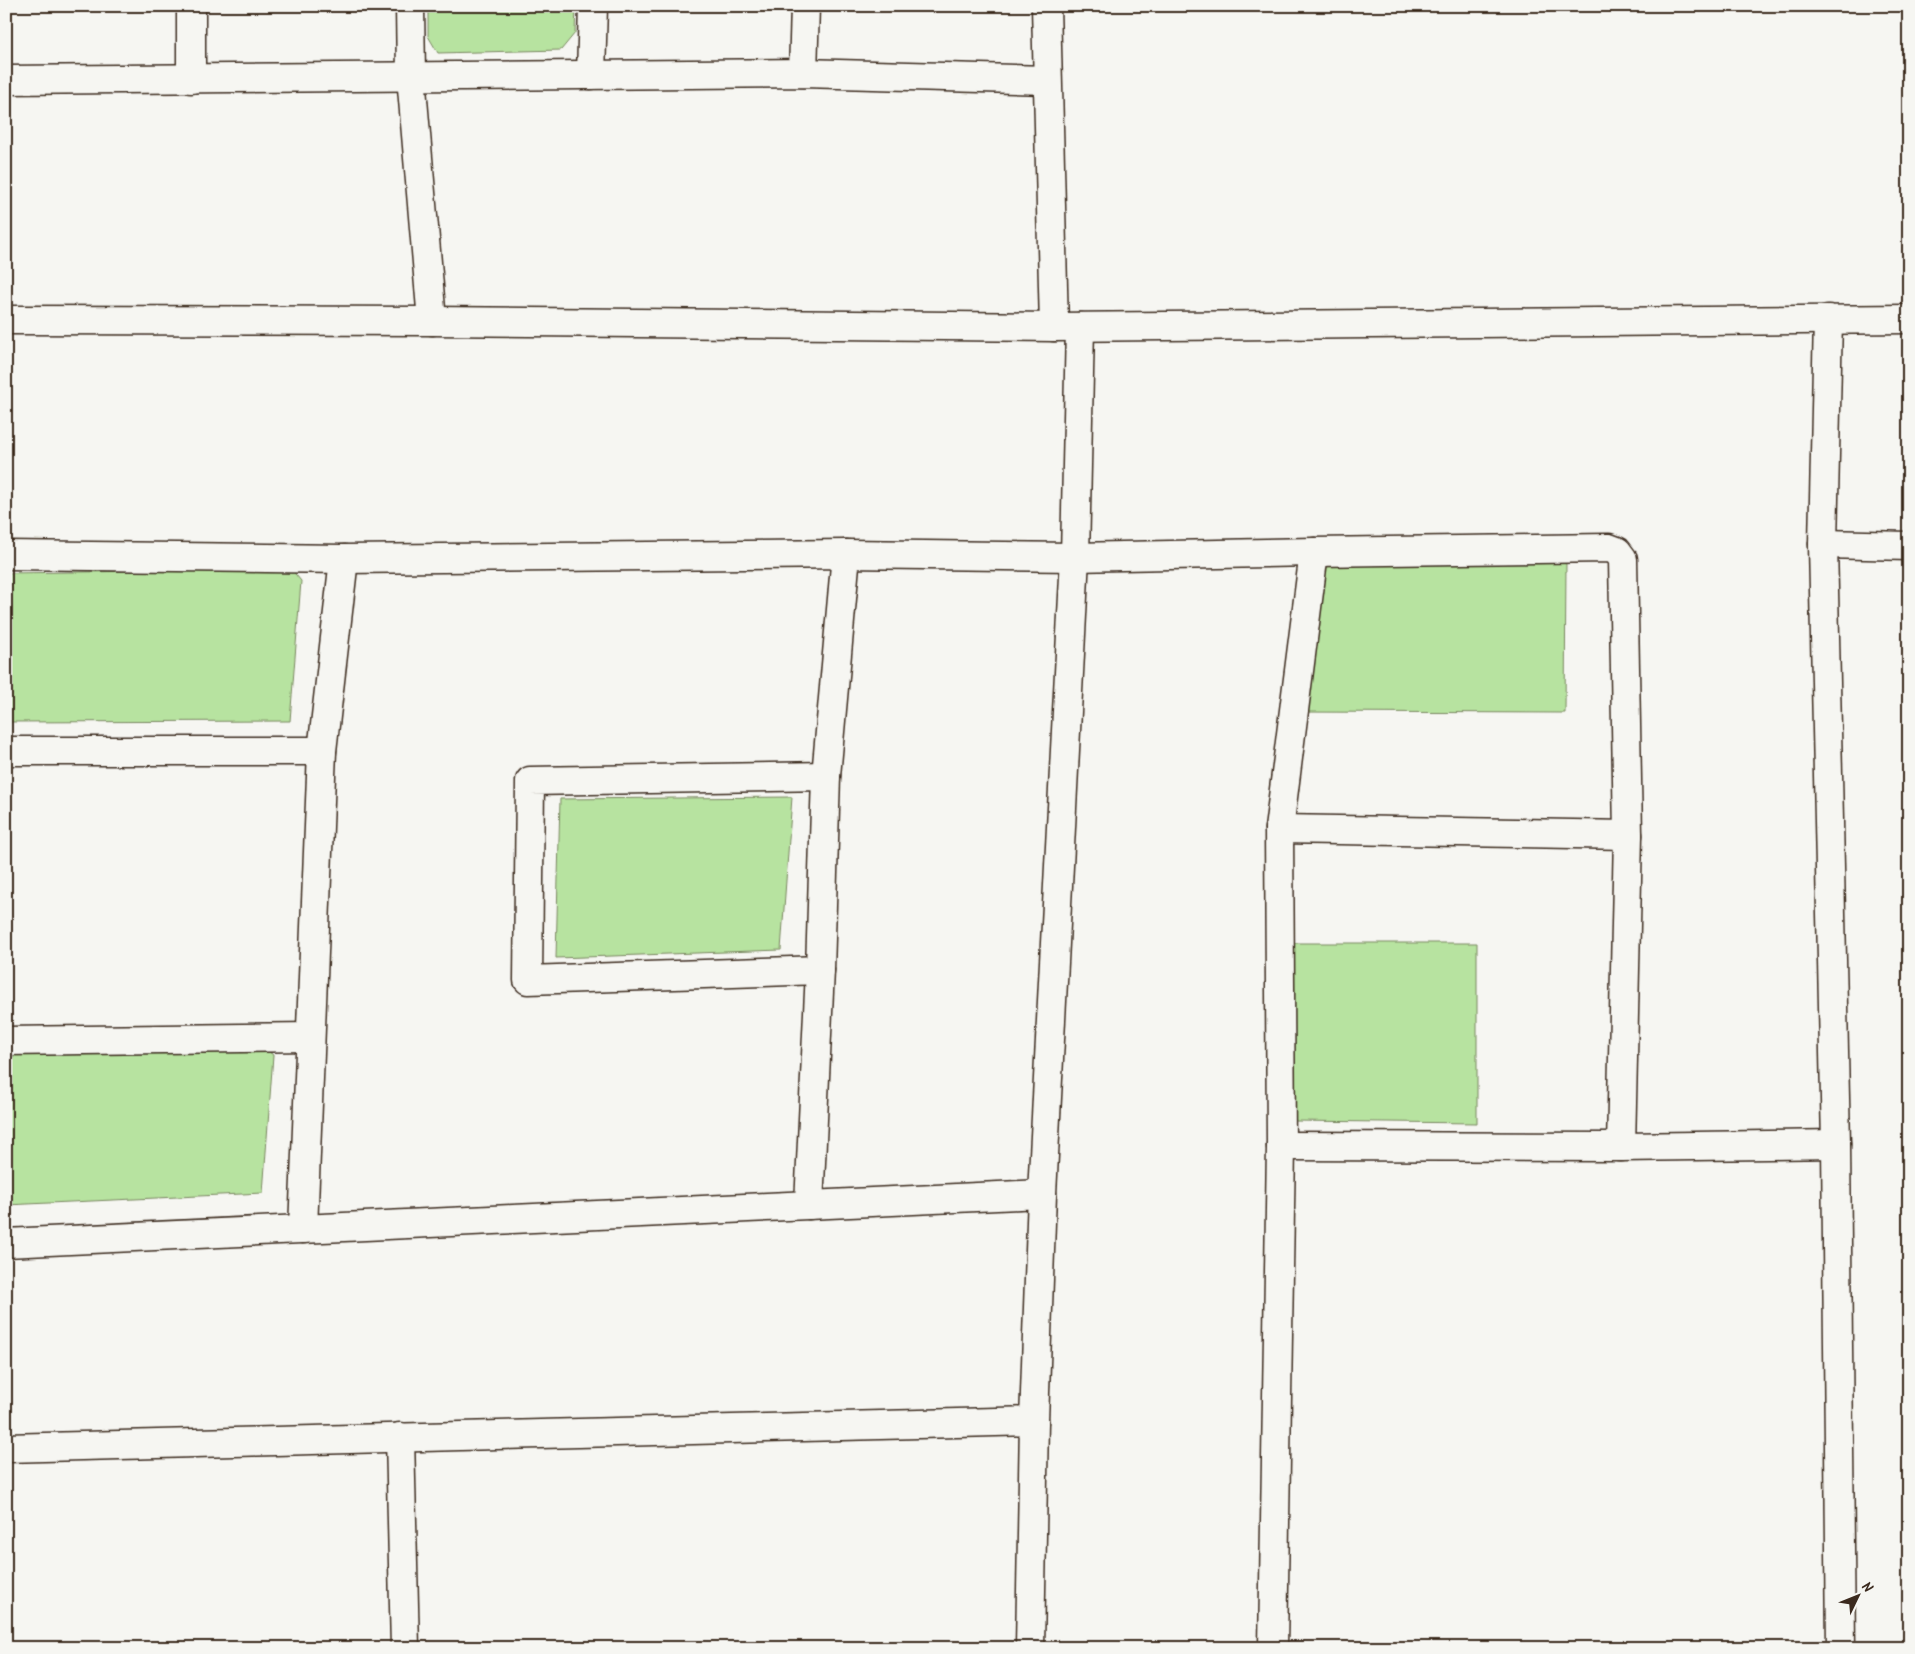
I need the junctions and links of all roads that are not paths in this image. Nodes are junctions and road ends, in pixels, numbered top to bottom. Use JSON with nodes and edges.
{"nodes":[{"id":1,"x":191,"y":6,"type":"edge"},
{"id":2,"x":410,"y":6,"type":"edge"},
{"id":3,"x":593,"y":6,"type":"edge"},
{"id":4,"x":805,"y":6,"type":"edge"},
{"id":5,"x":1046,"y":6,"type":"edge"},
{"id":6,"x":803,"y":73,"type":"junction"},
{"id":7,"x":591,"y":75,"type":"junction"},
{"id":8,"x":411,"y":76,"type":"junction"},
{"id":9,"x":191,"y":78,"type":"junction"},
{"id":10,"x":6,"y":80,"type":"edge"},
{"id":11,"x":1047,"y":80,"type":"junction"},
{"id":12,"x":1828,"y":319,"type":"junction"},
{"id":13,"x":1909,"y":319,"type":"edge"},
{"id":14,"x":6,"y":320,"type":"edge"},
{"id":15,"x":432,"y":321,"type":"junction"},
{"id":16,"x":1067,"y":327,"type":"junction"},
{"id":17,"x":1823,"y":544,"type":"junction"},
{"id":18,"x":1909,"y":546,"type":"edge"},
{"id":19,"x":1314,"y":552,"type":"junction"},
{"id":20,"x":846,"y":554,"type":"junction"},
{"id":21,"x":6,"y":555,"type":"edge"},
{"id":22,"x":1075,"y":557,"type":"junction"},
{"id":23,"x":344,"y":560,"type":"junction"},
{"id":24,"x":6,"y":751,"type":"edge"},
{"id":25,"x":322,"y":751,"type":"junction"},
{"id":26,"x":826,"y":776,"type":"junction"},
{"id":27,"x":1279,"y":829,"type":"junction"},
{"id":28,"x":1628,"y":835,"type":"junction"},
{"id":29,"x":820,"y":970,"type":"junction"},
{"id":30,"x":310,"y":1037,"type":"junction"},
{"id":31,"x":6,"y":1041,"type":"edge"},
{"id":32,"x":1836,"y":1144,"type":"junction"},
{"id":33,"x":1280,"y":1146,"type":"junction"},
{"id":34,"x":1621,"y":1147,"type":"junction"},
{"id":35,"x":1042,"y":1194,"type":"junction"},
{"id":36,"x":809,"y":1205,"type":"junction"},
{"id":37,"x":303,"y":1229,"type":"junction"},
{"id":38,"x":6,"y":1243,"type":"edge"},
{"id":39,"x":1034,"y":1421,"type":"junction"},
{"id":40,"x":400,"y":1437,"type":"junction"},
{"id":41,"x":6,"y":1448,"type":"edge"},
{"id":42,"x":405,"y":1648,"type":"edge"},
{"id":43,"x":1030,"y":1648,"type":"edge"},
{"id":44,"x":1272,"y":1648,"type":"edge"},
{"id":45,"x":1841,"y":1648,"type":"edge"}],
"edges":[{"from":1,"to":9,"type":"street"},
{"from":2,"to":8,"type":"street"},
{"from":3,"to":7,"type":"street"},
{"from":4,"to":6,"type":"street"},
{"from":5,"to":11,"type":"street"},
{"from":6,"to":7,"type":"street"},
{"from":6,"to":11,"type":"street"},
{"from":7,"to":8,"type":"street"},
{"from":8,"to":9,"type":"street"},
{"from":8,"to":15,"type":"street"},
{"from":9,"to":10,"type":"street"},
{"from":11,"to":16,"type":"street"},
{"from":12,"to":13,"type":"street"},
{"from":12,"to":16,"type":"street"},
{"from":12,"to":17,"type":"street"},
{"from":14,"to":15,"type":"street"},
{"from":15,"to":16,"type":"street"},
{"from":16,"to":22,"type":"street"},
{"from":17,"to":18,"type":"street"},
{"from":17,"to":32,"type":"street"},
{"from":19,"to":22,"type":"street"},
{"from":19,"to":27,"type":"street"},
{"from":19,"to":28,"type":"street"},
{"from":20,"to":22,"type":"street"},
{"from":20,"to":23,"type":"street"},
{"from":20,"to":26,"type":"street"},
{"from":21,"to":23,"type":"street"},
{"from":22,"to":35,"type":"street"},
{"from":23,"to":25,"type":"street"},
{"from":24,"to":25,"type":"street"},
{"from":25,"to":30,"type":"street"},
{"from":26,"to":29,"type":"street"},
{"from":26,"to":29,"type":"street"},
{"from":27,"to":28,"type":"street"},
{"from":27,"to":33,"type":"street"},
{"from":28,"to":34,"type":"street"},
{"from":29,"to":36,"type":"street"},
{"from":30,"to":31,"type":"street"},
{"from":30,"to":37,"type":"street"},
{"from":32,"to":34,"type":"street"},
{"from":32,"to":45,"type":"street"},
{"from":33,"to":34,"type":"street"},
{"from":33,"to":44,"type":"street"},
{"from":35,"to":36,"type":"street"},
{"from":35,"to":39,"type":"street"},
{"from":36,"to":37,"type":"street"},
{"from":37,"to":38,"type":"street"},
{"from":39,"to":40,"type":"street"},
{"from":39,"to":43,"type":"street"},
{"from":40,"to":41,"type":"street"},
{"from":40,"to":42,"type":"street"}]}
